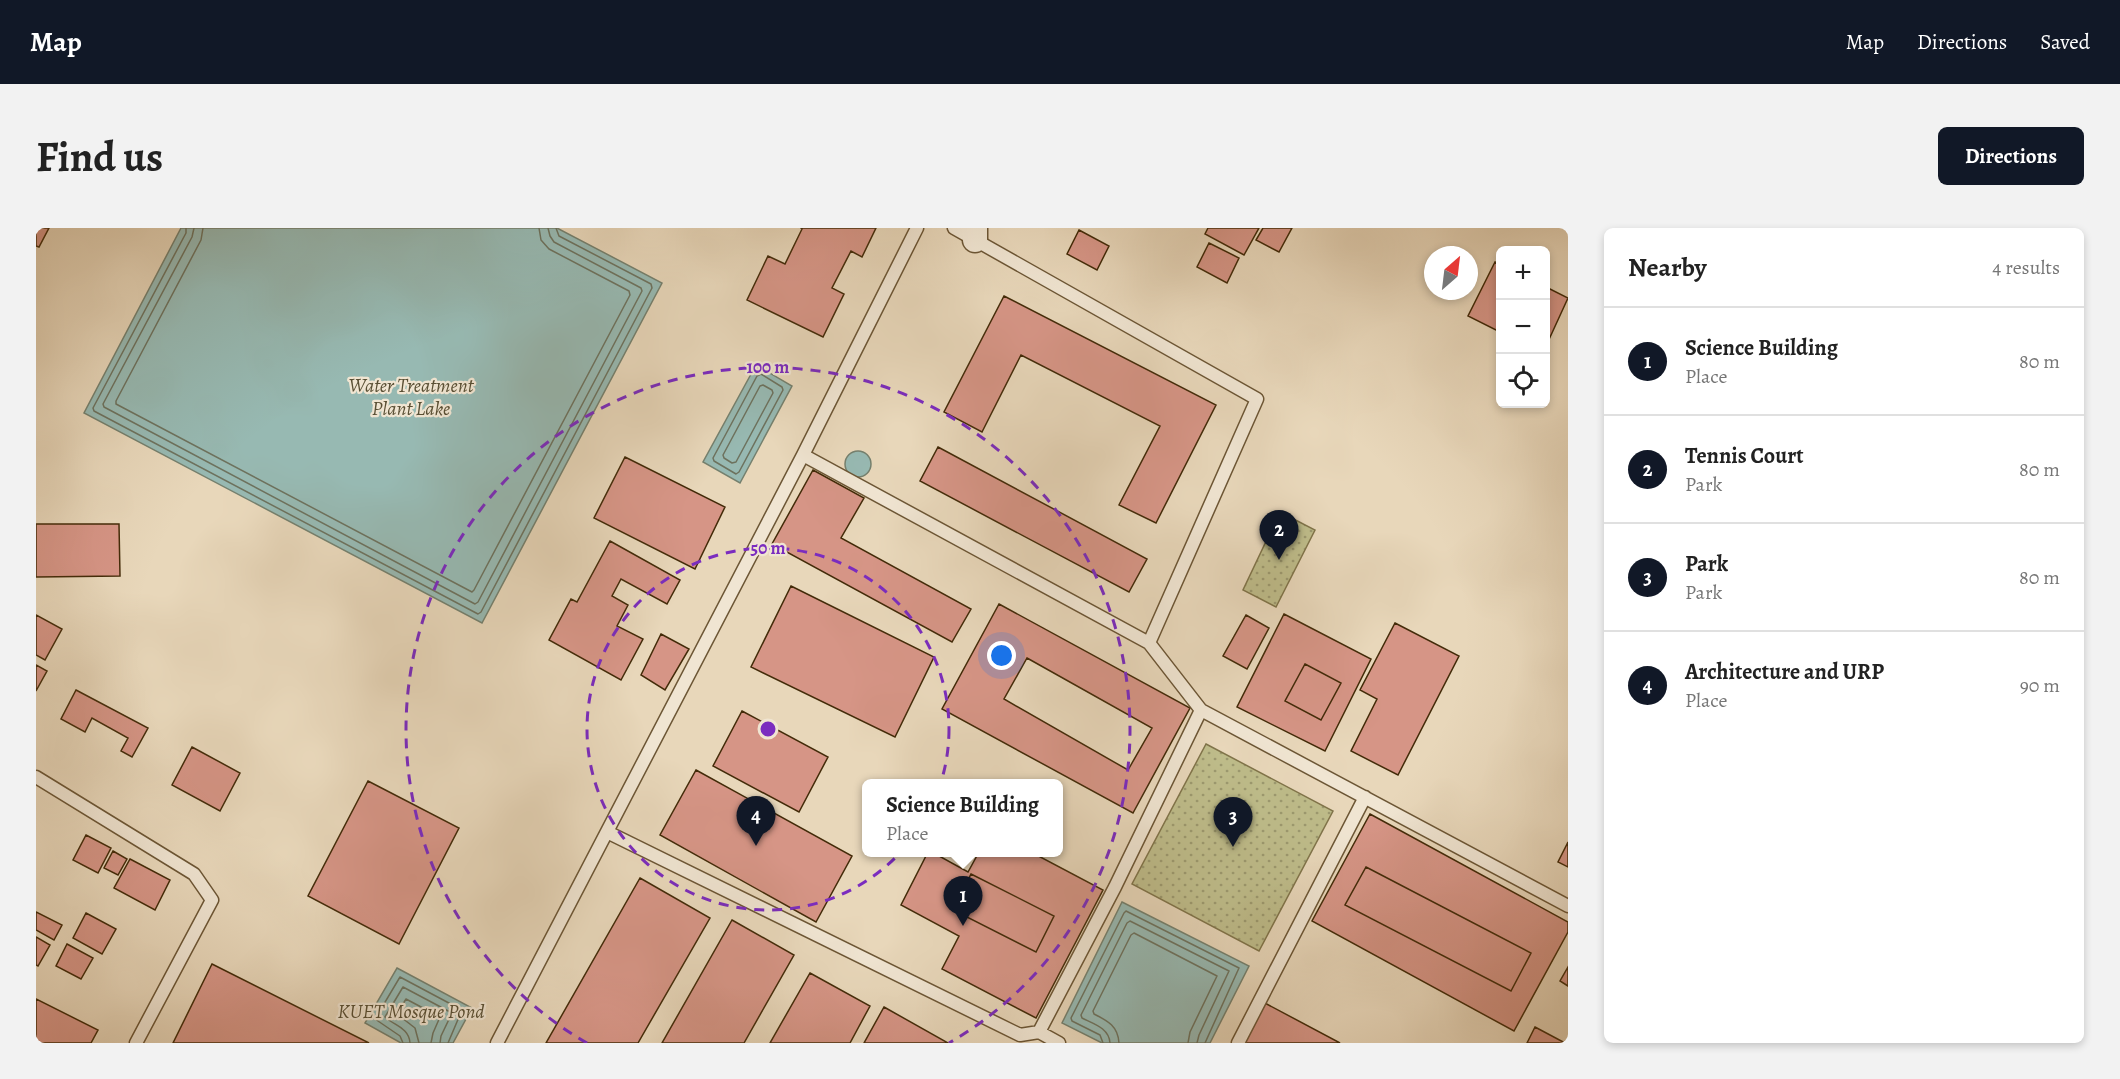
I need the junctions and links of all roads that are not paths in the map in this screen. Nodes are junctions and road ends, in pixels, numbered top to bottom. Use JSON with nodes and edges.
{"nodes":[{"id":1,"x":917,"y":228,"type":"edge"},
{"id":2,"x":954,"y":228,"type":"edge"},
{"id":3,"x":975,"y":234,"type":"edge"},
{"id":4,"x":803,"y":455,"type":"junction"},
{"id":5,"x":1149,"y":643,"type":"junction"},
{"id":6,"x":1201,"y":710,"type":"junction"},
{"id":7,"x":36,"y":777,"type":"edge"},
{"id":8,"x":1365,"y":797,"type":"junction"},
{"id":9,"x":607,"y":832,"type":"junction"},
{"id":10,"x":1568,"y":906,"type":"edge"},
{"id":11,"x":1039,"y":1032,"type":"junction"},
{"id":12,"x":136,"y":1043,"type":"edge"},
{"id":13,"x":497,"y":1043,"type":"edge"},
{"id":14,"x":1059,"y":1043,"type":"edge"},
{"id":15,"x":1238,"y":1043,"type":"edge"}],
"edges":[{"from":1,"to":4,"type":"lane"},
{"from":2,"to":3,"type":"lane"},
{"from":3,"to":5,"type":"lane"},
{"from":4,"to":5,"type":"lane"},
{"from":4,"to":9,"type":"lane"},
{"from":5,"to":6,"type":"lane"},
{"from":6,"to":8,"type":"lane"},
{"from":6,"to":11,"type":"lane"},
{"from":7,"to":12,"type":"lane"},
{"from":8,"to":10,"type":"lane"},
{"from":8,"to":15,"type":"lane"},
{"from":9,"to":11,"type":"lane"},
{"from":9,"to":13,"type":"lane"},
{"from":11,"to":14,"type":"lane"}]}
